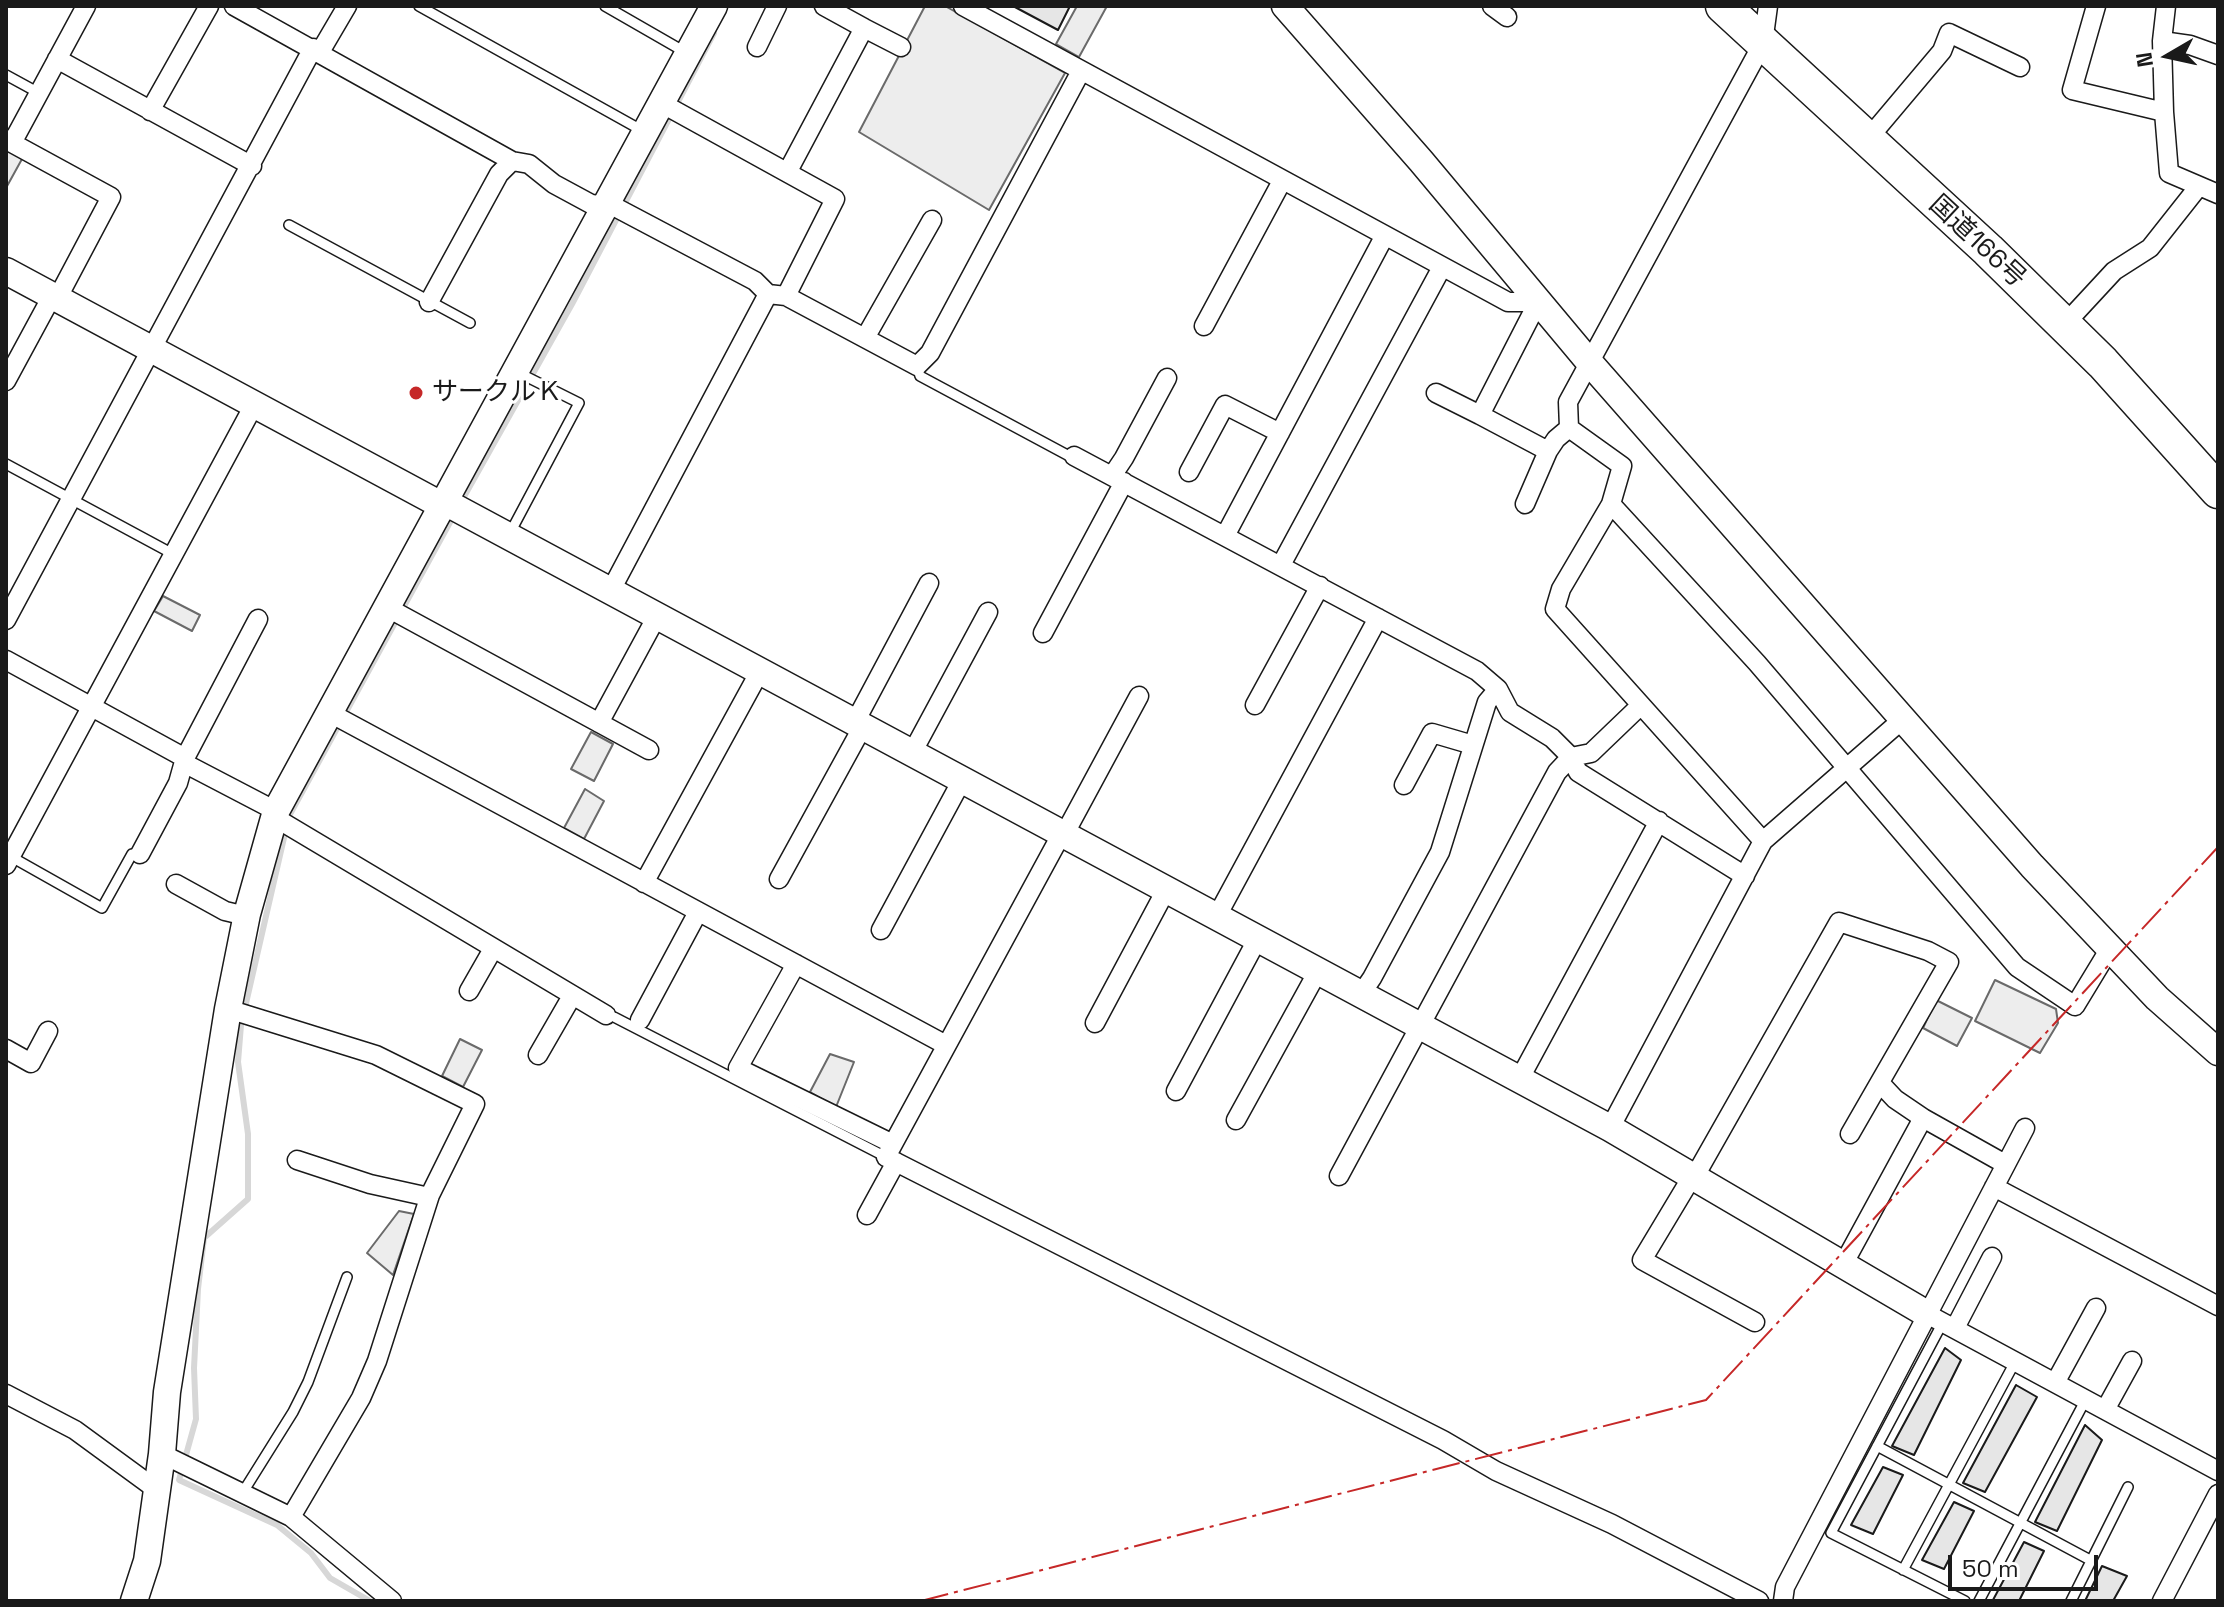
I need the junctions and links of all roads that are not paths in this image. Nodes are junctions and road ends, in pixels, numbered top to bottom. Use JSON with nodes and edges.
{"nodes":[{"id":1,"x":86,"y":6,"type":"edge"},
{"id":2,"x":209,"y":6,"type":"edge"},
{"id":3,"x":234,"y":6,"type":"edge"},
{"id":4,"x":347,"y":6,"type":"edge"},
{"id":5,"x":419,"y":6,"type":"edge"},
{"id":6,"x":605,"y":6,"type":"edge"},
{"id":7,"x":714,"y":6,"type":"edge"},
{"id":8,"x":777,"y":6,"type":"edge"},
{"id":9,"x":824,"y":6,"type":"edge"},
{"id":10,"x":963,"y":6,"type":"edge"},
{"id":11,"x":1285,"y":6,"type":"edge"},
{"id":12,"x":1723,"y":6,"type":"edge"},
{"id":13,"x":1768,"y":6,"type":"edge"},
{"id":14,"x":2096,"y":6,"type":"edge"},
{"id":15,"x":2166,"y":6,"type":"edge"},
{"id":16,"x":864,"y":28,"type":"junction"},
{"id":17,"x":2162,"y":41,"type":"junction"},
{"id":18,"x":1763,"y":43,"type":"junction"},
{"id":19,"x":757,"y":47,"type":"dead end"},
{"id":20,"x":901,"y":47,"type":"dead end"},
{"id":21,"x":316,"y":50,"type":"junction"},
{"id":22,"x":688,"y":53,"type":"junction"},
{"id":23,"x":2218,"y":55,"type":"edge"},
{"id":24,"x":57,"y":59,"type":"junction"},
{"id":25,"x":2020,"y":67,"type":"dead end"},
{"id":26,"x":1081,"y":71,"type":"junction"},
{"id":27,"x":6,"y":75,"type":"edge"},
{"id":28,"x":39,"y":93,"type":"junction"},
{"id":29,"x":670,"y":108,"type":"junction"},
{"id":30,"x":150,"y":111,"type":"junction"},
{"id":31,"x":2164,"y":112,"type":"junction"},
{"id":32,"x":646,"y":133,"type":"junction"},
{"id":33,"x":1867,"y":140,"type":"junction"},
{"id":34,"x":9,"y":141,"type":"edge"},
{"id":35,"x":512,"y":161,"type":"junction"},
{"id":36,"x":252,"y":166,"type":"junction"},
{"id":37,"x":788,"y":171,"type":"junction"},
{"id":38,"x":1282,"y":181,"type":"junction"},
{"id":39,"x":2199,"y":186,"type":"junction"},
{"id":40,"x":2218,"y":194,"type":"edge"},
{"id":41,"x":616,"y":208,"type":"junction"},
{"id":42,"x":932,"y":220,"type":"dead end"},
{"id":43,"x":289,"y":225,"type":"dead end"},
{"id":44,"x":1384,"y":237,"type":"junction"},
{"id":45,"x":1442,"y":267,"type":"junction"},
{"id":46,"x":6,"y":271,"type":"edge"},
{"id":47,"x":777,"y":295,"type":"junction"},
{"id":48,"x":54,"y":297,"type":"junction"},
{"id":49,"x":429,"y":302,"type":"junction"},
{"id":50,"x":1538,"y":302,"type":"junction"},
{"id":51,"x":470,"y":323,"type":"dead end"},
{"id":52,"x":2064,"y":325,"type":"junction"},
{"id":53,"x":1204,"y":326,"type":"dead end"},
{"id":54,"x":865,"y":338,"type":"junction"},
{"id":55,"x":151,"y":350,"type":"junction"},
{"id":56,"x":1590,"y":363,"type":"junction"},
{"id":57,"x":917,"y":366,"type":"junction"},
{"id":58,"x":525,"y":376,"type":"junction"},
{"id":59,"x":1167,"y":378,"type":"dead end"},
{"id":60,"x":6,"y":381,"type":"edge"},
{"id":61,"x":1436,"y":393,"type":"dead end"},
{"id":62,"x":254,"y":405,"type":"junction"},
{"id":63,"x":1480,"y":415,"type":"junction"},
{"id":64,"x":1569,"y":428,"type":"junction"},
{"id":65,"x":1280,"y":433,"type":"junction"},
{"id":66,"x":1548,"y":451,"type":"junction"},
{"id":67,"x":1074,"y":456,"type":"joint"},
{"id":68,"x":6,"y":464,"type":"edge"},
{"id":69,"x":1189,"y":472,"type":"dead end"},
{"id":70,"x":1118,"y":479,"type":"junction"},
{"id":71,"x":2218,"y":491,"type":"edge"},
{"id":72,"x":71,"y":499,"type":"junction"},
{"id":73,"x":1525,"y":504,"type":"dead end"},
{"id":74,"x":1611,"y":504,"type":"junction"},
{"id":75,"x":452,"y":507,"type":"junction"},
{"id":76,"x":509,"y":536,"type":"junction"},
{"id":77,"x":1225,"y":536,"type":"junction"},
{"id":78,"x":173,"y":554,"type":"junction"},
{"id":79,"x":1281,"y":565,"type":"junction"},
{"id":80,"x":929,"y":583,"type":"dead end"},
{"id":81,"x":1320,"y":586,"type":"junction"},
{"id":82,"x":611,"y":590,"type":"junction"},
{"id":83,"x":988,"y":612,"type":"dead end"},
{"id":84,"x":396,"y":613,"type":"junction"},
{"id":85,"x":657,"y":616,"type":"junction"},
{"id":86,"x":1378,"y":618,"type":"junction"},
{"id":87,"x":258,"y":619,"type":"dead end"},
{"id":88,"x":6,"y":620,"type":"edge"},
{"id":89,"x":1043,"y":633,"type":"dead end"},
{"id":90,"x":6,"y":660,"type":"edge"},
{"id":91,"x":760,"y":671,"type":"junction"},
{"id":92,"x":1498,"y":689,"type":"junction"},
{"id":93,"x":1139,"y":696,"type":"dead end"},
{"id":94,"x":1255,"y":705,"type":"dead end"},
{"id":95,"x":90,"y":706,"type":"junction"},
{"id":96,"x":1640,"y":706,"type":"junction"},
{"id":97,"x":339,"y":717,"type":"junction"},
{"id":98,"x":1903,"y":719,"type":"junction"},
{"id":99,"x":599,"y":723,"type":"junction"},
{"id":100,"x":859,"y":724,"type":"junction"},
{"id":101,"x":1473,"y":745,"type":"junction"},
{"id":102,"x":649,"y":750,"type":"dead end"},
{"id":103,"x":912,"y":753,"type":"junction"},
{"id":104,"x":1571,"y":757,"type":"junction"},
{"id":105,"x":184,"y":760,"type":"junction"},
{"id":106,"x":1844,"y":768,"type":"junction"},
{"id":107,"x":962,"y":780,"type":"junction"},
{"id":108,"x":1404,"y":785,"type":"dead end"},
{"id":109,"x":282,"y":820,"type":"junction"},
{"id":110,"x":1659,"y":821,"type":"junction"},
{"id":111,"x":1063,"y":834,"type":"junction"},
{"id":112,"x":1763,"y":841,"type":"junction"},
{"id":113,"x":140,"y":854,"type":"joint"},
{"id":114,"x":7,"y":858,"type":"edge"},
{"id":115,"x":1745,"y":876,"type":"junction"},
{"id":116,"x":779,"y":879,"type":"dead end"},
{"id":117,"x":644,"y":883,"type":"junction"},
{"id":118,"x":176,"y":884,"type":"dead end"},
{"id":119,"x":1166,"y":890,"type":"junction"},
{"id":120,"x":698,"y":912,"type":"junction"},
{"id":121,"x":246,"y":916,"type":"junction"},
{"id":122,"x":1217,"y":916,"type":"junction"},
{"id":123,"x":881,"y":930,"type":"dead end"},
{"id":124,"x":1258,"y":938,"type":"junction"},
{"id":125,"x":493,"y":949,"type":"junction"},
{"id":126,"x":2109,"y":950,"type":"junction"},
{"id":127,"x":796,"y":964,"type":"junction"},
{"id":128,"x":1318,"y":971,"type":"junction"},
{"id":129,"x":469,"y":991,"type":"dead end"},
{"id":130,"x":1361,"y":994,"type":"junction"},
{"id":131,"x":572,"y":996,"type":"junction"},
{"id":132,"x":238,"y":1013,"type":"junction"},
{"id":133,"x":606,"y":1015,"type":"joint"},
{"id":134,"x":640,"y":1020,"type":"dead end"},
{"id":135,"x":1095,"y":1023,"type":"dead end"},
{"id":136,"x":1420,"y":1027,"type":"junction"},
{"id":137,"x":48,"y":1031,"type":"dead end"},
{"id":138,"x":946,"y":1045,"type":"junction"},
{"id":139,"x":6,"y":1049,"type":"edge"},
{"id":140,"x":2218,"y":1052,"type":"edge"},
{"id":141,"x":538,"y":1055,"type":"dead end"},
{"id":142,"x":1519,"y":1080,"type":"junction"},
{"id":143,"x":1880,"y":1083,"type":"junction"},
{"id":144,"x":1176,"y":1091,"type":"dead end"},
{"id":145,"x":1923,"y":1118,"type":"junction"},
{"id":146,"x":1236,"y":1120,"type":"dead end"},
{"id":147,"x":1610,"y":1128,"type":"junction"},
{"id":148,"x":2025,"y":1128,"type":"dead end"},
{"id":149,"x":1850,"y":1134,"type":"dead end"},
{"id":150,"x":892,"y":1155,"type":"junction"},
{"id":151,"x":297,"y":1160,"type":"dead end"},
{"id":152,"x":2005,"y":1164,"type":"junction"},
{"id":153,"x":1339,"y":1176,"type":"dead end"},
{"id":154,"x":1694,"y":1176,"type":"junction"},
{"id":155,"x":1994,"y":1187,"type":"junction"},
{"id":156,"x":429,"y":1197,"type":"junction"},
{"id":157,"x":867,"y":1215,"type":"dead end"},
{"id":158,"x":1992,"y":1257,"type":"dead end"},
{"id":159,"x":1844,"y":1263,"type":"junction"},
{"id":160,"x":347,"y":1277,"type":"dead end"},
{"id":161,"x":2218,"y":1306,"type":"edge"},
{"id":162,"x":2096,"y":1308,"type":"dead end"},
{"id":163,"x":1941,"y":1321,"type":"junction"},
{"id":164,"x":1755,"y":1322,"type":"dead end"},
{"id":165,"x":2016,"y":1361,"type":"junction"},
{"id":166,"x":2132,"y":1361,"type":"dead end"},
{"id":167,"x":2055,"y":1383,"type":"junction"},
{"id":168,"x":6,"y":1394,"type":"edge"},
{"id":169,"x":2086,"y":1399,"type":"junction"},
{"id":170,"x":2105,"y":1410,"type":"junction"},
{"id":171,"x":1877,"y":1446,"type":"junction"},
{"id":172,"x":177,"y":1461,"type":"junction"},
{"id":173,"x":2218,"y":1471,"type":"edge"},
{"id":174,"x":1949,"y":1486,"type":"junction"},
{"id":175,"x":2128,"y":1487,"type":"dead end"},
{"id":176,"x":157,"y":1490,"type":"junction"},
{"id":177,"x":243,"y":1492,"type":"junction"},
{"id":178,"x":2218,"y":1494,"type":"edge"},
{"id":179,"x":291,"y":1517,"type":"junction"},
{"id":180,"x":2019,"y":1523,"type":"junction"},
{"id":181,"x":2092,"y":1561,"type":"junction"},
{"id":182,"x":1903,"y":1570,"type":"junction"},
{"id":183,"x":134,"y":1601,"type":"edge"},
{"id":184,"x":392,"y":1601,"type":"edge"},
{"id":185,"x":1759,"y":1601,"type":"edge"},
{"id":186,"x":1783,"y":1601,"type":"edge"},
{"id":187,"x":1965,"y":1601,"type":"edge"},
{"id":188,"x":1979,"y":1601,"type":"edge"},
{"id":189,"x":2071,"y":1601,"type":"edge"},
{"id":190,"x":2162,"y":1601,"type":"edge"}],
"edges":[{"from":1,"to":24,"type":"street"},
{"from":2,"to":30,"type":"street"},
{"from":3,"to":21,"type":"street"},
{"from":4,"to":21,"type":"street"},
{"from":5,"to":32,"type":"lane"},
{"from":6,"to":22,"type":"lane"},
{"from":7,"to":22,"type":"street"},
{"from":8,"to":19,"type":"street"},
{"from":9,"to":16,"type":"street"},
{"from":10,"to":26,"type":"street"},
{"from":11,"to":50,"type":"street"},
{"from":12,"to":18,"type":"highway","name":"国道166号"},
{"from":13,"to":18,"type":"street"},
{"from":14,"to":31,"type":"street"},
{"from":15,"to":17,"type":"street"},
{"from":16,"to":20,"type":"street"},
{"from":16,"to":37,"type":"street"},
{"from":17,"to":23,"type":"street"},
{"from":17,"to":31,"type":"street"},
{"from":18,"to":33,"type":"highway","name":"国道166号"},
{"from":18,"to":56,"type":"street"},
{"from":21,"to":35,"type":"street"},
{"from":21,"to":36,"type":"street"},
{"from":22,"to":29,"type":"street"},
{"from":24,"to":28,"type":"street"},
{"from":24,"to":30,"type":"street"},
{"from":25,"to":33,"type":"street"},
{"from":26,"to":38,"type":"street"},
{"from":26,"to":57,"type":"street"},
{"from":27,"to":28,"type":"lane"},
{"from":28,"to":34,"type":"street"},
{"from":29,"to":32,"type":"street"},
{"from":29,"to":37,"type":"street"},
{"from":30,"to":36,"type":"street"},
{"from":31,"to":39,"type":"street"},
{"from":32,"to":41,"type":"street"},
{"from":33,"to":52,"type":"highway","name":"国道166号"},
{"from":34,"to":48,"type":"street"},
{"from":35,"to":41,"type":"street"},
{"from":35,"to":49,"type":"street"},
{"from":36,"to":55,"type":"street"},
{"from":37,"to":47,"type":"street"},
{"from":38,"to":44,"type":"street"},
{"from":38,"to":53,"type":"street"},
{"from":39,"to":40,"type":"street"},
{"from":39,"to":52,"type":"street"},
{"from":41,"to":47,"type":"street"},
{"from":41,"to":58,"type":"street"},
{"from":42,"to":54,"type":"street"},
{"from":43,"to":49,"type":"lane"},
{"from":44,"to":45,"type":"street"},
{"from":44,"to":65,"type":"street"},
{"from":45,"to":50,"type":"street"},
{"from":45,"to":79,"type":"street"},
{"from":46,"to":48,"type":"street"},
{"from":47,"to":54,"type":"street"},
{"from":47,"to":82,"type":"street"},
{"from":48,"to":55,"type":"street"},
{"from":48,"to":60,"type":"street"},
{"from":49,"to":51,"type":"lane"},
{"from":50,"to":56,"type":"street"},
{"from":50,"to":63,"type":"street"},
{"from":52,"to":71,"type":"highway","name":"国道166号"},
{"from":54,"to":57,"type":"street"},
{"from":55,"to":62,"type":"street"},
{"from":55,"to":72,"type":"street"},
{"from":56,"to":64,"type":"street"},
{"from":56,"to":98,"type":"street"},
{"from":57,"to":67,"type":"lane"},
{"from":58,"to":75,"type":"street"},
{"from":58,"to":76,"type":"lane"},
{"from":59,"to":70,"type":"street"},
{"from":61,"to":63,"type":"street"},
{"from":62,"to":75,"type":"street"},
{"from":62,"to":78,"type":"street"},
{"from":63,"to":66,"type":"street"},
{"from":64,"to":66,"type":"street"},
{"from":64,"to":74,"type":"street"},
{"from":65,"to":69,"type":"street"},
{"from":65,"to":77,"type":"street"},
{"from":66,"to":73,"type":"street"},
{"from":67,"to":70,"type":"street"},
{"from":68,"to":72,"type":"lane"},
{"from":70,"to":77,"type":"street"},
{"from":70,"to":89,"type":"street"},
{"from":72,"to":78,"type":"lane"},
{"from":72,"to":88,"type":"street"},
{"from":74,"to":96,"type":"street"},
{"from":74,"to":106,"type":"street"},
{"from":75,"to":76,"type":"street"},
{"from":75,"to":84,"type":"street"},
{"from":76,"to":82,"type":"street"},
{"from":77,"to":79,"type":"street"},
{"from":78,"to":95,"type":"street"},
{"from":79,"to":81,"type":"street"},
{"from":80,"to":100,"type":"street"},
{"from":81,"to":86,"type":"street"},
{"from":81,"to":94,"type":"street"},
{"from":82,"to":85,"type":"street"},
{"from":83,"to":103,"type":"street"},
{"from":84,"to":97,"type":"street"},
{"from":84,"to":99,"type":"street"},
{"from":85,"to":91,"type":"street"},
{"from":85,"to":99,"type":"street"},
{"from":86,"to":92,"type":"street"},
{"from":86,"to":122,"type":"street"},
{"from":87,"to":105,"type":"street"},
{"from":90,"to":95,"type":"street"},
{"from":91,"to":100,"type":"street"},
{"from":91,"to":117,"type":"street"},
{"from":92,"to":101,"type":"street"},
{"from":92,"to":104,"type":"street"},
{"from":93,"to":111,"type":"street"},
{"from":95,"to":105,"type":"street"},
{"from":95,"to":114,"type":"street"},
{"from":96,"to":104,"type":"street"},
{"from":96,"to":112,"type":"street"},
{"from":97,"to":109,"type":"street"},
{"from":97,"to":117,"type":"street"},
{"from":98,"to":106,"type":"street"},
{"from":98,"to":126,"type":"street"},
{"from":99,"to":102,"type":"street"},
{"from":100,"to":103,"type":"street"},
{"from":100,"to":116,"type":"street"},
{"from":101,"to":108,"type":"street"},
{"from":101,"to":130,"type":"street"},
{"from":103,"to":107,"type":"street"},
{"from":104,"to":110,"type":"street"},
{"from":104,"to":136,"type":"street"},
{"from":105,"to":109,"type":"street"},
{"from":105,"to":113,"type":"street"},
{"from":106,"to":112,"type":"street"},
{"from":106,"to":126,"type":"street"},
{"from":107,"to":111,"type":"street"},
{"from":107,"to":123,"type":"street"},
{"from":109,"to":121,"type":"street"},
{"from":109,"to":125,"type":"street"},
{"from":110,"to":115,"type":"street"},
{"from":110,"to":142,"type":"street"},
{"from":111,"to":119,"type":"street"},
{"from":111,"to":138,"type":"street"},
{"from":112,"to":115,"type":"street"},
{"from":113,"to":114,"type":"lane"},
{"from":115,"to":147,"type":"street"},
{"from":117,"to":120,"type":"street"},
{"from":118,"to":121,"type":"street"},
{"from":119,"to":122,"type":"street"},
{"from":119,"to":135,"type":"street"},
{"from":120,"to":127,"type":"street"},
{"from":120,"to":134,"type":"street"},
{"from":121,"to":132,"type":"street"},
{"from":122,"to":124,"type":"street"},
{"from":124,"to":128,"type":"street"},
{"from":124,"to":144,"type":"street"},
{"from":125,"to":129,"type":"street"},
{"from":125,"to":131,"type":"street"},
{"from":126,"to":140,"type":"street"},
{"from":127,"to":138,"type":"street"},
{"from":127,"to":150,"type":"street"},
{"from":128,"to":130,"type":"street"},
{"from":128,"to":146,"type":"street"},
{"from":130,"to":136,"type":"street"},
{"from":131,"to":133,"type":"street"},
{"from":131,"to":141,"type":"street"},
{"from":132,"to":156,"type":"street"},
{"from":132,"to":172,"type":"street"},
{"from":133,"to":150,"type":"lane"},
{"from":136,"to":142,"type":"street"},
{"from":136,"to":153,"type":"street"},
{"from":137,"to":139,"type":"street"},
{"from":138,"to":150,"type":"street"},
{"from":142,"to":147,"type":"street"},
{"from":143,"to":145,"type":"street"},
{"from":143,"to":149,"type":"street"},
{"from":143,"to":154,"type":"street"},
{"from":145,"to":152,"type":"street"},
{"from":145,"to":159,"type":"street"},
{"from":147,"to":154,"type":"street"},
{"from":148,"to":152,"type":"street"},
{"from":150,"to":157,"type":"street"},
{"from":150,"to":185,"type":"street"},
{"from":151,"to":156,"type":"street"},
{"from":152,"to":155,"type":"street"},
{"from":154,"to":159,"type":"street"},
{"from":154,"to":164,"type":"street"},
{"from":155,"to":161,"type":"street"},
{"from":155,"to":163,"type":"street"},
{"from":156,"to":179,"type":"street"},
{"from":158,"to":163,"type":"street"},
{"from":159,"to":163,"type":"street"},
{"from":160,"to":177,"type":"lane"},
{"from":162,"to":167,"type":"street"},
{"from":163,"to":165,"type":"street"},
{"from":163,"to":171,"type":"lane"},
{"from":163,"to":186,"type":"street"},
{"from":165,"to":167,"type":"street"},
{"from":165,"to":174,"type":"lane"},
{"from":166,"to":170,"type":"street"},
{"from":167,"to":169,"type":"street"},
{"from":168,"to":176,"type":"street"},
{"from":169,"to":170,"type":"street"},
{"from":169,"to":180,"type":"lane"},
{"from":170,"to":173,"type":"street"},
{"from":171,"to":174,"type":"lane"},
{"from":171,"to":182,"type":"lane"},
{"from":172,"to":176,"type":"street"},
{"from":172,"to":177,"type":"street"},
{"from":174,"to":180,"type":"lane"},
{"from":174,"to":182,"type":"lane"},
{"from":175,"to":181,"type":"lane"},
{"from":176,"to":183,"type":"street"},
{"from":177,"to":179,"type":"street"},
{"from":178,"to":190,"type":"street"},
{"from":179,"to":184,"type":"street"},
{"from":180,"to":181,"type":"lane"},
{"from":180,"to":188,"type":"lane"},
{"from":181,"to":189,"type":"lane"},
{"from":182,"to":187,"type":"lane"}]}
